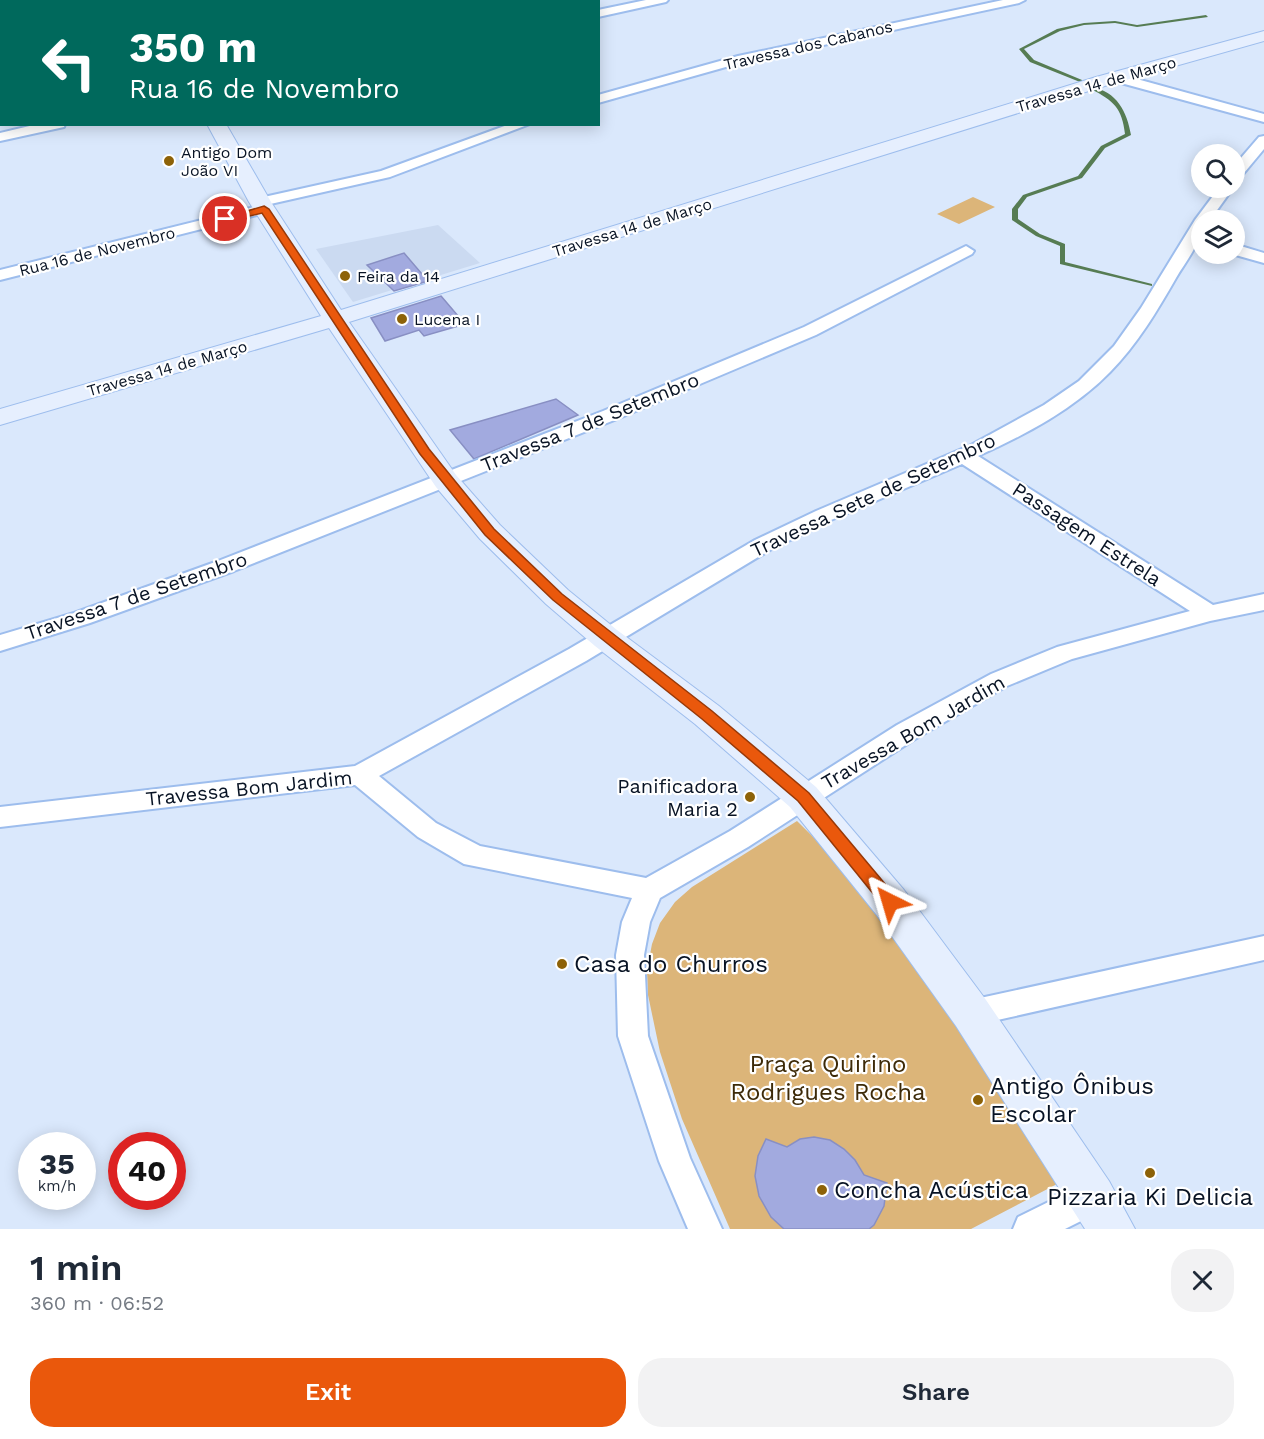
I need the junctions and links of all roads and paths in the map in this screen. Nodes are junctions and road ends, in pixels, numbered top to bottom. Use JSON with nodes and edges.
{"nodes":[{"id":1,"x":662,"y":0,"type":"edge"},
{"id":2,"x":1019,"y":0,"type":"edge"},
{"id":3,"x":600,"y":14,"type":"edge"},
{"id":4,"x":1264,"y":36,"type":"edge"},
{"id":5,"x":1115,"y":77,"type":"junction"},
{"id":6,"x":600,"y":98,"type":"edge"},
{"id":7,"x":1264,"y":118,"type":"edge"},
{"id":8,"x":48,"y":126,"type":"edge"},
{"id":9,"x":217,"y":126,"type":"edge"},
{"id":10,"x":518,"y":126,"type":"edge"},
{"id":11,"x":0,"y":136,"type":"edge"},
{"id":12,"x":1264,"y":140,"type":"edge"},
{"id":13,"x":1245,"y":163,"type":"edge"},
{"id":14,"x":262,"y":206,"type":"junction"},
{"id":15,"x":1191,"y":243,"type":"edge"},
{"id":16,"x":966,"y":251,"type":"dead end"},
{"id":17,"x":1245,"y":252,"type":"edge"},
{"id":18,"x":1264,"y":258,"type":"edge"},
{"id":19,"x":0,"y":275,"type":"edge"},
{"id":20,"x":335,"y":319,"type":"junction"},
{"id":21,"x":0,"y":417,"type":"edge"},
{"id":22,"x":964,"y":456,"type":"junction"},
{"id":23,"x":446,"y":481,"type":"junction"},
{"id":24,"x":1264,"y":602,"type":"edge"},
{"id":25,"x":1210,"y":613,"type":"junction"},
{"id":26,"x":606,"y":638,"type":"junction"},
{"id":27,"x":0,"y":643,"type":"edge"},
{"id":28,"x":360,"y":775,"type":"junction"},
{"id":29,"x":803,"y":797,"type":"junction"},
{"id":30,"x":0,"y":817,"type":"edge"},
{"id":31,"x":649,"y":890,"type":"junction"},
{"id":32,"x":1264,"y":948,"type":"edge"},
{"id":33,"x":971,"y":1013,"type":"junction"},
{"id":34,"x":1093,"y":1197,"type":"junction"},
{"id":35,"x":705,"y":1229,"type":"edge"},
{"id":36,"x":1030,"y":1229,"type":"edge"},
{"id":37,"x":1111,"y":1229,"type":"edge"}],
"edges":[{"from":1,"to":3,"type":"street"},
{"from":2,"to":6,"type":"street","name":"Travessa dos Cabanos"},
{"from":4,"to":5,"type":"street","name":"Travessa 14 de Março"},
{"from":5,"to":7,"type":"street"},
{"from":5,"to":20,"type":"street","name":"Travessa 14 de Março"},
{"from":8,"to":11,"type":"street"},
{"from":9,"to":14,"type":"street"},
{"from":10,"to":14,"type":"street"},
{"from":12,"to":13,"type":"street"},
{"from":14,"to":19,"type":"street","name":"Rua 16 de Novembro"},
{"from":14,"to":20,"type":"street"},
{"from":15,"to":22,"type":"street","name":"Travessa Sete de Setembro"},
{"from":16,"to":23,"type":"street","name":"Travessa 7 de Setembro"},
{"from":17,"to":18,"type":"street"},
{"from":20,"to":21,"type":"street","name":"Travessa 14 de Março"},
{"from":20,"to":23,"type":"street"},
{"from":22,"to":25,"type":"street","name":"Passagem Estrela"},
{"from":22,"to":26,"type":"street","name":"Travessa Sete de Setembro"},
{"from":23,"to":26,"type":"street"},
{"from":23,"to":27,"type":"street","name":"Travessa 7 de Setembro"},
{"from":24,"to":25,"type":"street","name":"Travessa Bom Jardim"},
{"from":25,"to":29,"type":"street","name":"Travessa Bom Jardim"},
{"from":26,"to":28,"type":"street","name":"Travessa Sete de Setembro"},
{"from":26,"to":29,"type":"street"},
{"from":28,"to":30,"type":"street","name":"Travessa Bom Jardim"},
{"from":28,"to":31,"type":"street","name":"Travessa Bom Jardim"},
{"from":29,"to":31,"type":"street","name":"Travessa Bom Jardim"},
{"from":29,"to":33,"type":"street"},
{"from":31,"to":35,"type":"street"},
{"from":32,"to":33,"type":"street"},
{"from":33,"to":34,"type":"street"},
{"from":34,"to":36,"type":"street"},
{"from":34,"to":37,"type":"street"}]}
